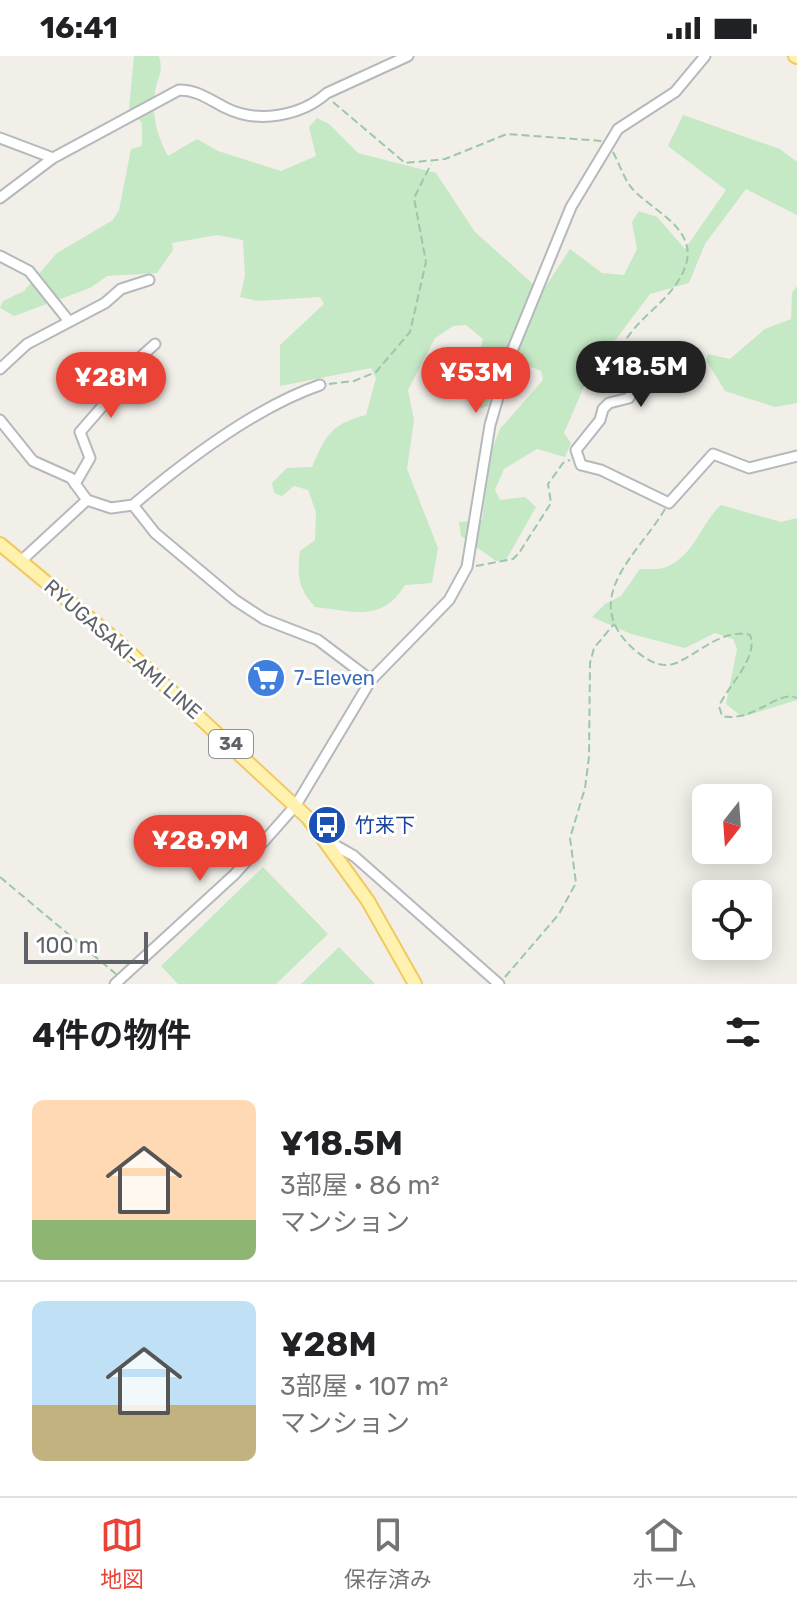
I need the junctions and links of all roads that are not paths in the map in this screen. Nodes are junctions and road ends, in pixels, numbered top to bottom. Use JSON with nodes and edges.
{"nodes":[{"id":1,"x":408,"y":56,"type":"edge"},
{"id":2,"x":705,"y":56,"type":"edge"},
{"id":3,"x":0,"y":138,"type":"edge"},
{"id":4,"x":53,"y":158,"type":"junction"},
{"id":5,"x":0,"y":198,"type":"edge"},
{"id":6,"x":0,"y":256,"type":"edge"},
{"id":7,"x":149,"y":280,"type":"dead end"},
{"id":8,"x":68,"y":320,"type":"junction"},
{"id":9,"x":155,"y":344,"type":"dead end"},
{"id":10,"x":619,"y":351,"type":"road end"},
{"id":11,"x":0,"y":369,"type":"edge"},
{"id":12,"x":320,"y":385,"type":"road end"},
{"id":13,"x":0,"y":420,"type":"edge"},
{"id":14,"x":797,"y":456,"type":"edge"},
{"id":15,"x":75,"y":484,"type":"junction"},
{"id":16,"x":87,"y":500,"type":"junction"},
{"id":17,"x":133,"y":505,"type":"junction"},
{"id":18,"x":0,"y":544,"type":"edge"},
{"id":19,"x":21,"y":561,"type":"junction"},
{"id":20,"x":371,"y":680,"type":"junction"},
{"id":21,"x":296,"y":805,"type":"junction"},
{"id":22,"x":326,"y":840,"type":"junction"},
{"id":23,"x":118,"y":981,"type":"edge"},
{"id":24,"x":415,"y":984,"type":"edge"},
{"id":25,"x":499,"y":984,"type":"edge"}],
"edges":[{"from":1,"to":4,"type":"street"},
{"from":2,"to":20,"type":"street"},
{"from":3,"to":4,"type":"street"},
{"from":4,"to":5,"type":"street"},
{"from":6,"to":8,"type":"street"},
{"from":7,"to":8,"type":"street"},
{"from":8,"to":11,"type":"street"},
{"from":9,"to":15,"type":"street"},
{"from":10,"to":14,"type":"street"},
{"from":12,"to":17,"type":"street"},
{"from":13,"to":15,"type":"street"},
{"from":15,"to":16,"type":"street"},
{"from":16,"to":17,"type":"street"},
{"from":16,"to":19,"type":"street"},
{"from":17,"to":20,"type":"street"},
{"from":18,"to":19,"type":"main road","name":"RYUGASAKI-AMI LINE","number":"34"},
{"from":19,"to":21,"type":"main road","name":"RYUGASAKI-AMI LINE","number":"34"},
{"from":20,"to":21,"type":"street"},
{"from":21,"to":22,"type":"main road","name":"RYUGASAKI-AMI LINE","number":"34"},
{"from":21,"to":23,"type":"street"},
{"from":22,"to":24,"type":"main road","name":"RYUGASAKI-AMI LINE","number":"34"},
{"from":22,"to":25,"type":"street"}]}
